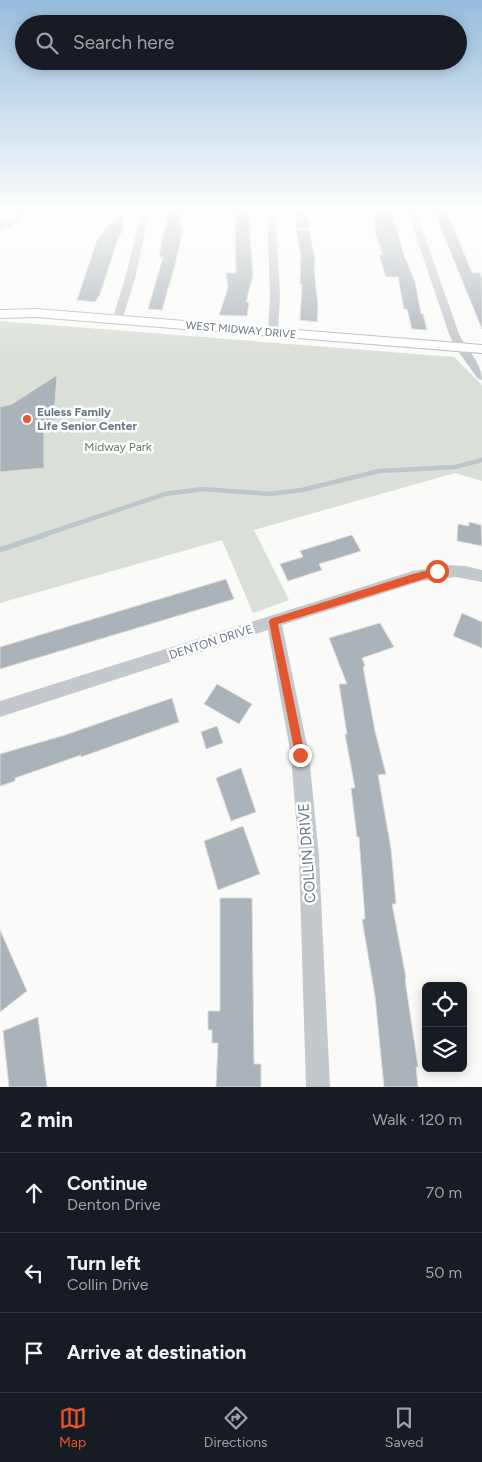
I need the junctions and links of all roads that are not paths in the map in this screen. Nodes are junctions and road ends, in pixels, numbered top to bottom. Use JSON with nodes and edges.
{"nodes":[{"id":1,"x":134,"y":260,"type":"edge"},
{"id":2,"x":273,"y":260,"type":"edge"},
{"id":3,"x":429,"y":260,"type":"edge"},
{"id":4,"x":0,"y":314,"type":"edge"},
{"id":5,"x":117,"y":320,"type":"junction"},
{"id":6,"x":273,"y":333,"type":"junction"},
{"id":7,"x":460,"y":347,"type":"junction"},
{"id":8,"x":482,"y":349,"type":"edge"},
{"id":9,"x":482,"y":377,"type":"edge"},
{"id":10,"x":482,"y":576,"type":"edge"},
{"id":11,"x":274,"y":622,"type":"junction"},
{"id":12,"x":0,"y":709,"type":"edge"},
{"id":13,"x":318,"y":1087,"type":"edge"}],
"edges":[{"from":1,"to":5,"type":"street"},
{"from":2,"to":6,"type":"street"},
{"from":3,"to":7,"type":"street"},
{"from":4,"to":5,"type":"street","name":"WEST MIDWAY DRIVE"},
{"from":5,"to":6,"type":"street","name":"WEST MIDWAY DRIVE"},
{"from":6,"to":7,"type":"street","name":"WEST MIDWAY DRIVE"},
{"from":7,"to":8,"type":"street","name":"WEST MIDWAY DRIVE"},
{"from":7,"to":9,"type":"street"},
{"from":10,"to":11,"type":"street","name":"DENTON DRIVE"},
{"from":11,"to":12,"type":"street","name":"DENTON DRIVE"},
{"from":11,"to":13,"type":"street","name":"COLLIN DRIVE"}]}
